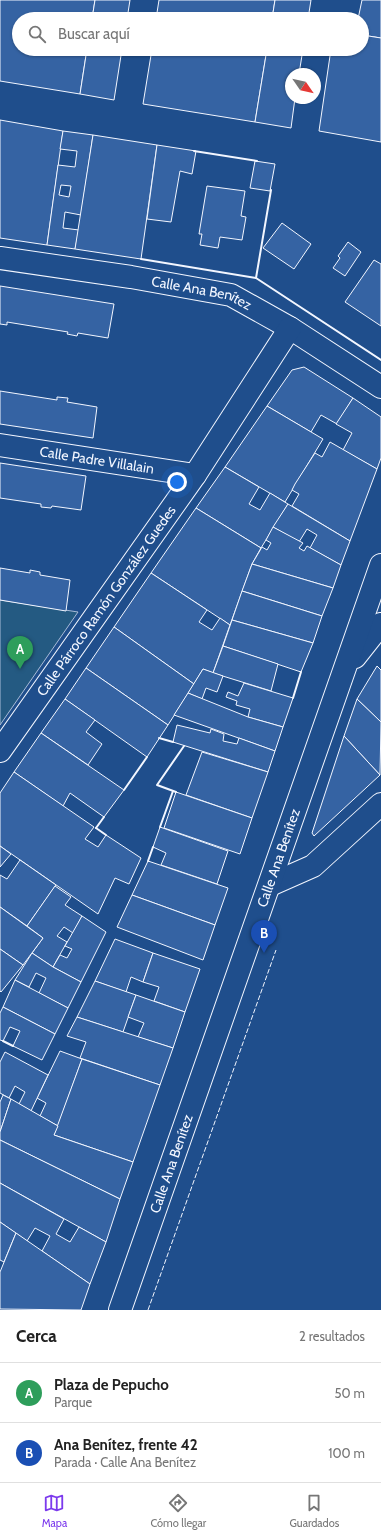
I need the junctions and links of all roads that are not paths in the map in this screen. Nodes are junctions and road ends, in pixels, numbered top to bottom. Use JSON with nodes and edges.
{"nodes":[{"id":1,"x":0,"y":258,"type":"edge"},
{"id":2,"x":290,"y":328,"type":"junction"},
{"id":3,"x":381,"y":387,"type":"edge"},
{"id":4,"x":0,"y":445,"type":"edge"},
{"id":5,"x":195,"y":475,"type":"junction"},
{"id":6,"x":381,"y":565,"type":"edge"},
{"id":7,"x":381,"y":624,"type":"edge"},
{"id":8,"x":345,"y":671,"type":"junction"},
{"id":9,"x":0,"y":751,"type":"edge"},
{"id":10,"x":381,"y":804,"type":"edge"},
{"id":11,"x":270,"y":885,"type":"junction"},
{"id":12,"x":120,"y":1310,"type":"edge"}],
"edges":[{"from":1,"to":2,"type":"street","name":"Calle Ana Benítez"},
{"from":2,"to":3,"type":"street","name":"Calle Ana Benítez"},
{"from":2,"to":5,"type":"street","name":"Calle Párroco Ramón González Guedes"},
{"from":4,"to":5,"type":"street","name":"Calle Padre Villalain"},
{"from":5,"to":9,"type":"street","name":"Calle Párroco Ramón González Guedes"},
{"from":6,"to":8,"type":"street","name":"Calle Ana Benítez"},
{"from":7,"to":8,"type":"street"},
{"from":8,"to":11,"type":"street","name":"Calle Ana Benítez"},
{"from":10,"to":11,"type":"street"},
{"from":11,"to":12,"type":"street","name":"Calle Ana Benítez"}]}
